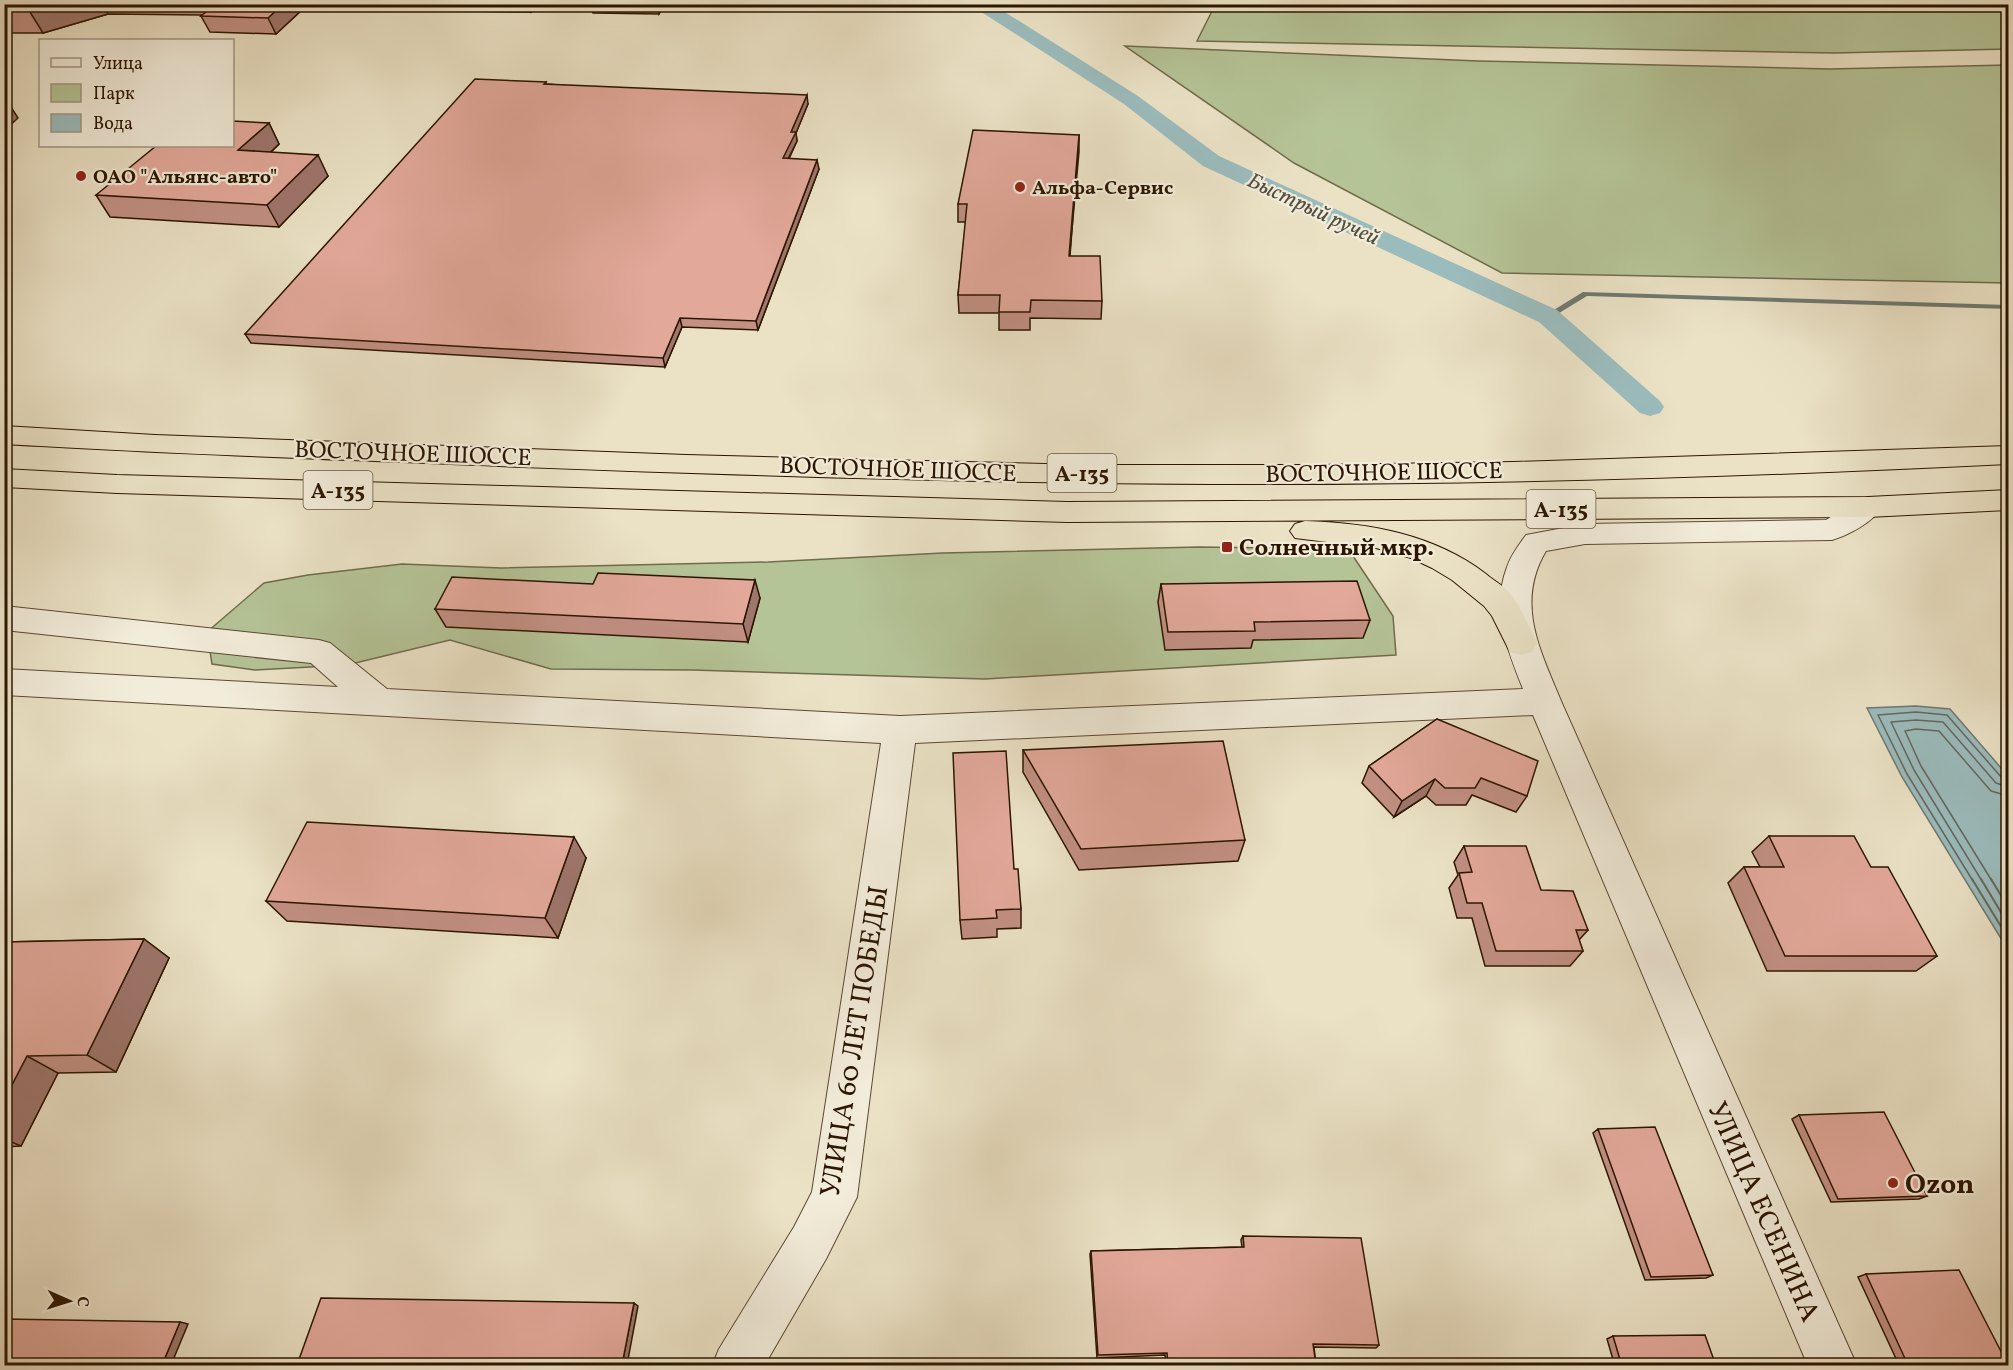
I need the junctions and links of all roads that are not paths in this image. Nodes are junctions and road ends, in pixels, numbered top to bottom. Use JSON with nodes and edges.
{"nodes":[{"id":1,"x":4,"y":435,"type":"edge"},
{"id":2,"x":2008,"y":455,"type":"edge"},
{"id":3,"x":4,"y":478,"type":"edge"},
{"id":4,"x":2008,"y":500,"type":"edge"},
{"id":5,"x":1868,"y":507,"type":"junction"},
{"id":6,"x":1113,"y":512,"type":"junction"},
{"id":7,"x":4,"y":618,"type":"edge"},
{"id":8,"x":1521,"y":643,"type":"junction"},
{"id":9,"x":4,"y":682,"type":"edge"},
{"id":10,"x":1544,"y":701,"type":"junction"},
{"id":11,"x":379,"y":702,"type":"junction"},
{"id":12,"x":900,"y":730,"type":"junction"},
{"id":13,"x":736,"y":1365,"type":"edge"},
{"id":14,"x":1833,"y":1365,"type":"edge"}],
"edges":[{"from":1,"to":2,"type":"highway","name":"ВОСТОЧНОЕ ШОССЕ","number":"А-135"},
{"from":3,"to":6,"type":"highway","name":"ВОСТОЧНОЕ ШОССЕ","number":"А-135"},
{"from":4,"to":5,"type":"highway","name":"ВОСТОЧНОЕ ШОССЕ","number":"А-135"},
{"from":5,"to":6,"type":"highway","name":"ВОСТОЧНОЕ ШОССЕ","number":"А-135"},
{"from":5,"to":8,"type":"street","name":"УЛИЦА ЕСЕНИНА"},
{"from":6,"to":8,"type":"highway"},
{"from":7,"to":11,"type":"street"},
{"from":8,"to":10,"type":"street","name":"УЛИЦА ЕСЕНИНА"},
{"from":9,"to":11,"type":"street"},
{"from":10,"to":12,"type":"street"},
{"from":10,"to":14,"type":"street","name":"УЛИЦА ЕСЕНИНА"},
{"from":11,"to":12,"type":"street"},
{"from":12,"to":13,"type":"street","name":"УЛИЦА 60 ЛЕТ ПОБЕДЫ"}]}
